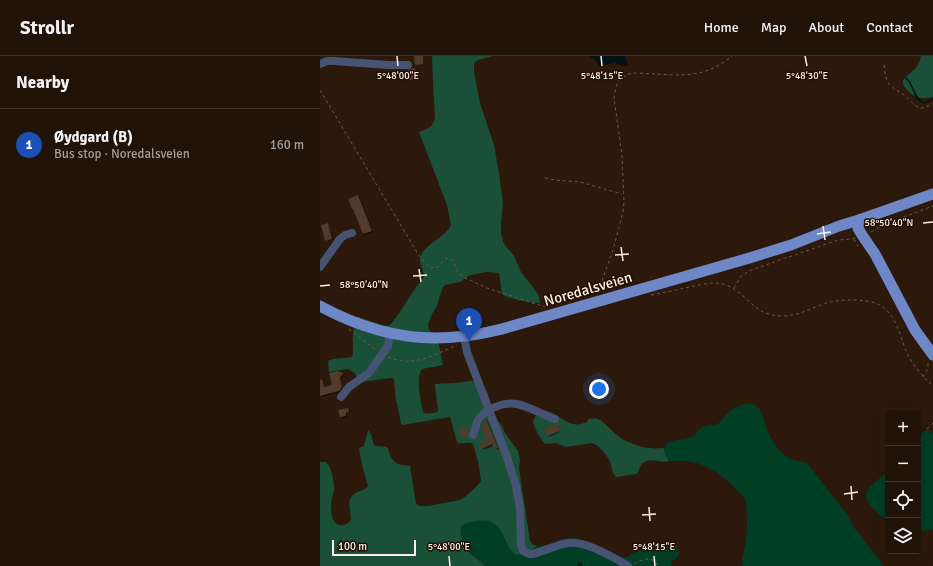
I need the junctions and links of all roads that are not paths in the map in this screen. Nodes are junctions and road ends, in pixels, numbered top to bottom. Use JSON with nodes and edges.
{"nodes":[{"id":1,"x":320,"y":64,"type":"edge"},
{"id":2,"x":408,"y":65,"type":"dead end"},
{"id":3,"x":933,"y":194,"type":"edge"},
{"id":4,"x":933,"y":200,"type":"edge"},
{"id":5,"x":862,"y":229,"type":"junction"},
{"id":6,"x":352,"y":233,"type":"dead end"},
{"id":7,"x":320,"y":267,"type":"edge"},
{"id":8,"x":320,"y":306,"type":"edge"},
{"id":9,"x":390,"y":332,"type":"junction"},
{"id":10,"x":464,"y":336,"type":"junction"},
{"id":11,"x":933,"y":355,"type":"edge"},
{"id":12,"x":341,"y":397,"type":"dead end"},
{"id":13,"x":489,"y":410,"type":"junction"},
{"id":14,"x":554,"y":419,"type":"dead end"},
{"id":15,"x":473,"y":435,"type":"dead end"},
{"id":16,"x":629,"y":566,"type":"edge"}],
"edges":[{"from":1,"to":2,"type":"lane"},
{"from":3,"to":5,"type":"main road","name":"Noredalsveien"},
{"from":4,"to":5,"type":"main road","name":"Noredalsveien"},
{"from":5,"to":10,"type":"main road","name":"Noredalsveien"},
{"from":5,"to":11,"type":"main road"},
{"from":6,"to":7,"type":"lane"},
{"from":8,"to":9,"type":"main road","name":"Noredalsveien"},
{"from":9,"to":10,"type":"main road","name":"Noredalsveien"},
{"from":9,"to":12,"type":"lane"},
{"from":10,"to":13,"type":"lane"},
{"from":13,"to":14,"type":"lane"},
{"from":13,"to":15,"type":"lane"},
{"from":13,"to":16,"type":"lane"}]}
